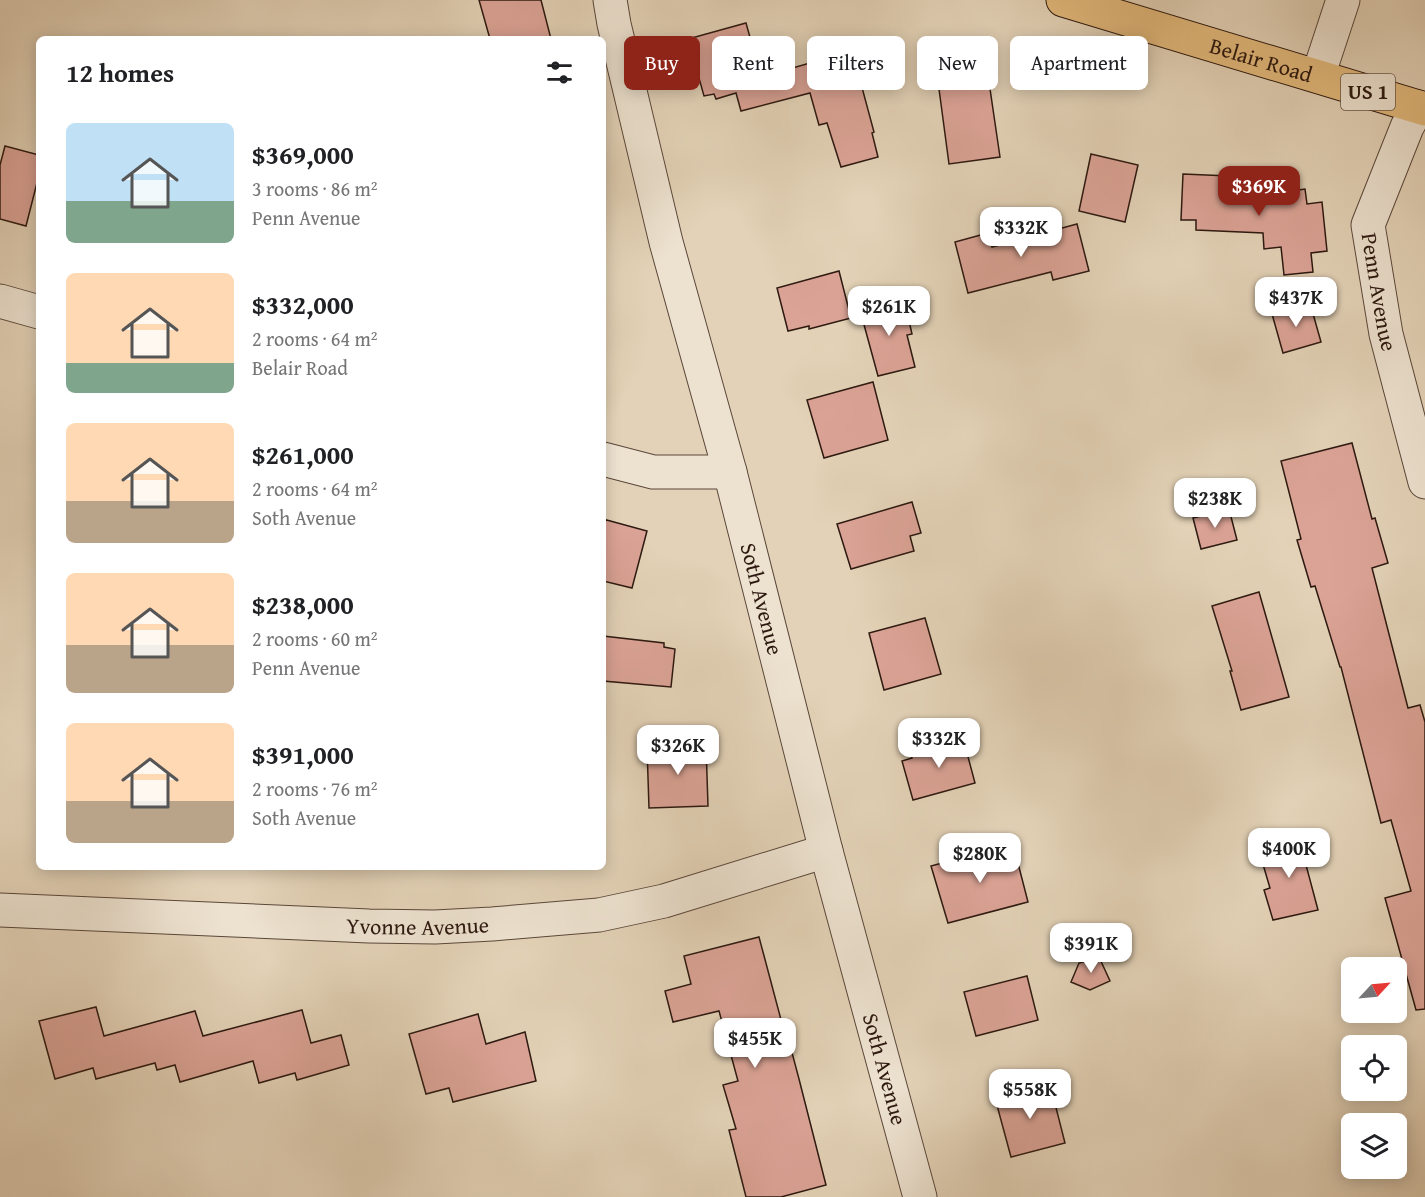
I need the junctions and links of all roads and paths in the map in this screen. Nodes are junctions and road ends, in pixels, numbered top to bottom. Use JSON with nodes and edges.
{"nodes":[{"id":1,"x":610,"y":0,"type":"edge"},
{"id":2,"x":1063,"y":0,"type":"edge"},
{"id":3,"x":1343,"y":0,"type":"edge"},
{"id":4,"x":1318,"y":76,"type":"junction"},
{"id":5,"x":1422,"y":108,"type":"edge"},
{"id":6,"x":0,"y":301,"type":"edge"},
{"id":7,"x":36,"y":311,"type":"edge"},
{"id":8,"x":606,"y":460,"type":"edge"},
{"id":9,"x":729,"y":472,"type":"junction"},
{"id":10,"x":1425,"y":482,"type":"edge"},
{"id":11,"x":826,"y":851,"type":"junction"},
{"id":12,"x":0,"y":910,"type":"edge"},
{"id":13,"x":920,"y":1197,"type":"edge"}],
"edges":[{"from":1,"to":9,"type":"street","name":"Soth Avenue"},
{"from":2,"to":4,"type":"highway","name":"Belair Road","number":"US 1"},
{"from":3,"to":4,"type":"street"},
{"from":4,"to":5,"type":"highway","name":"Belair Road","number":"US 1"},
{"from":5,"to":10,"type":"street","name":"Penn Avenue"},
{"from":6,"to":7,"type":"street"},
{"from":8,"to":9,"type":"street"},
{"from":9,"to":11,"type":"street","name":"Soth Avenue"},
{"from":11,"to":12,"type":"street","name":"Yvonne Avenue"},
{"from":11,"to":13,"type":"street","name":"Soth Avenue"}]}
